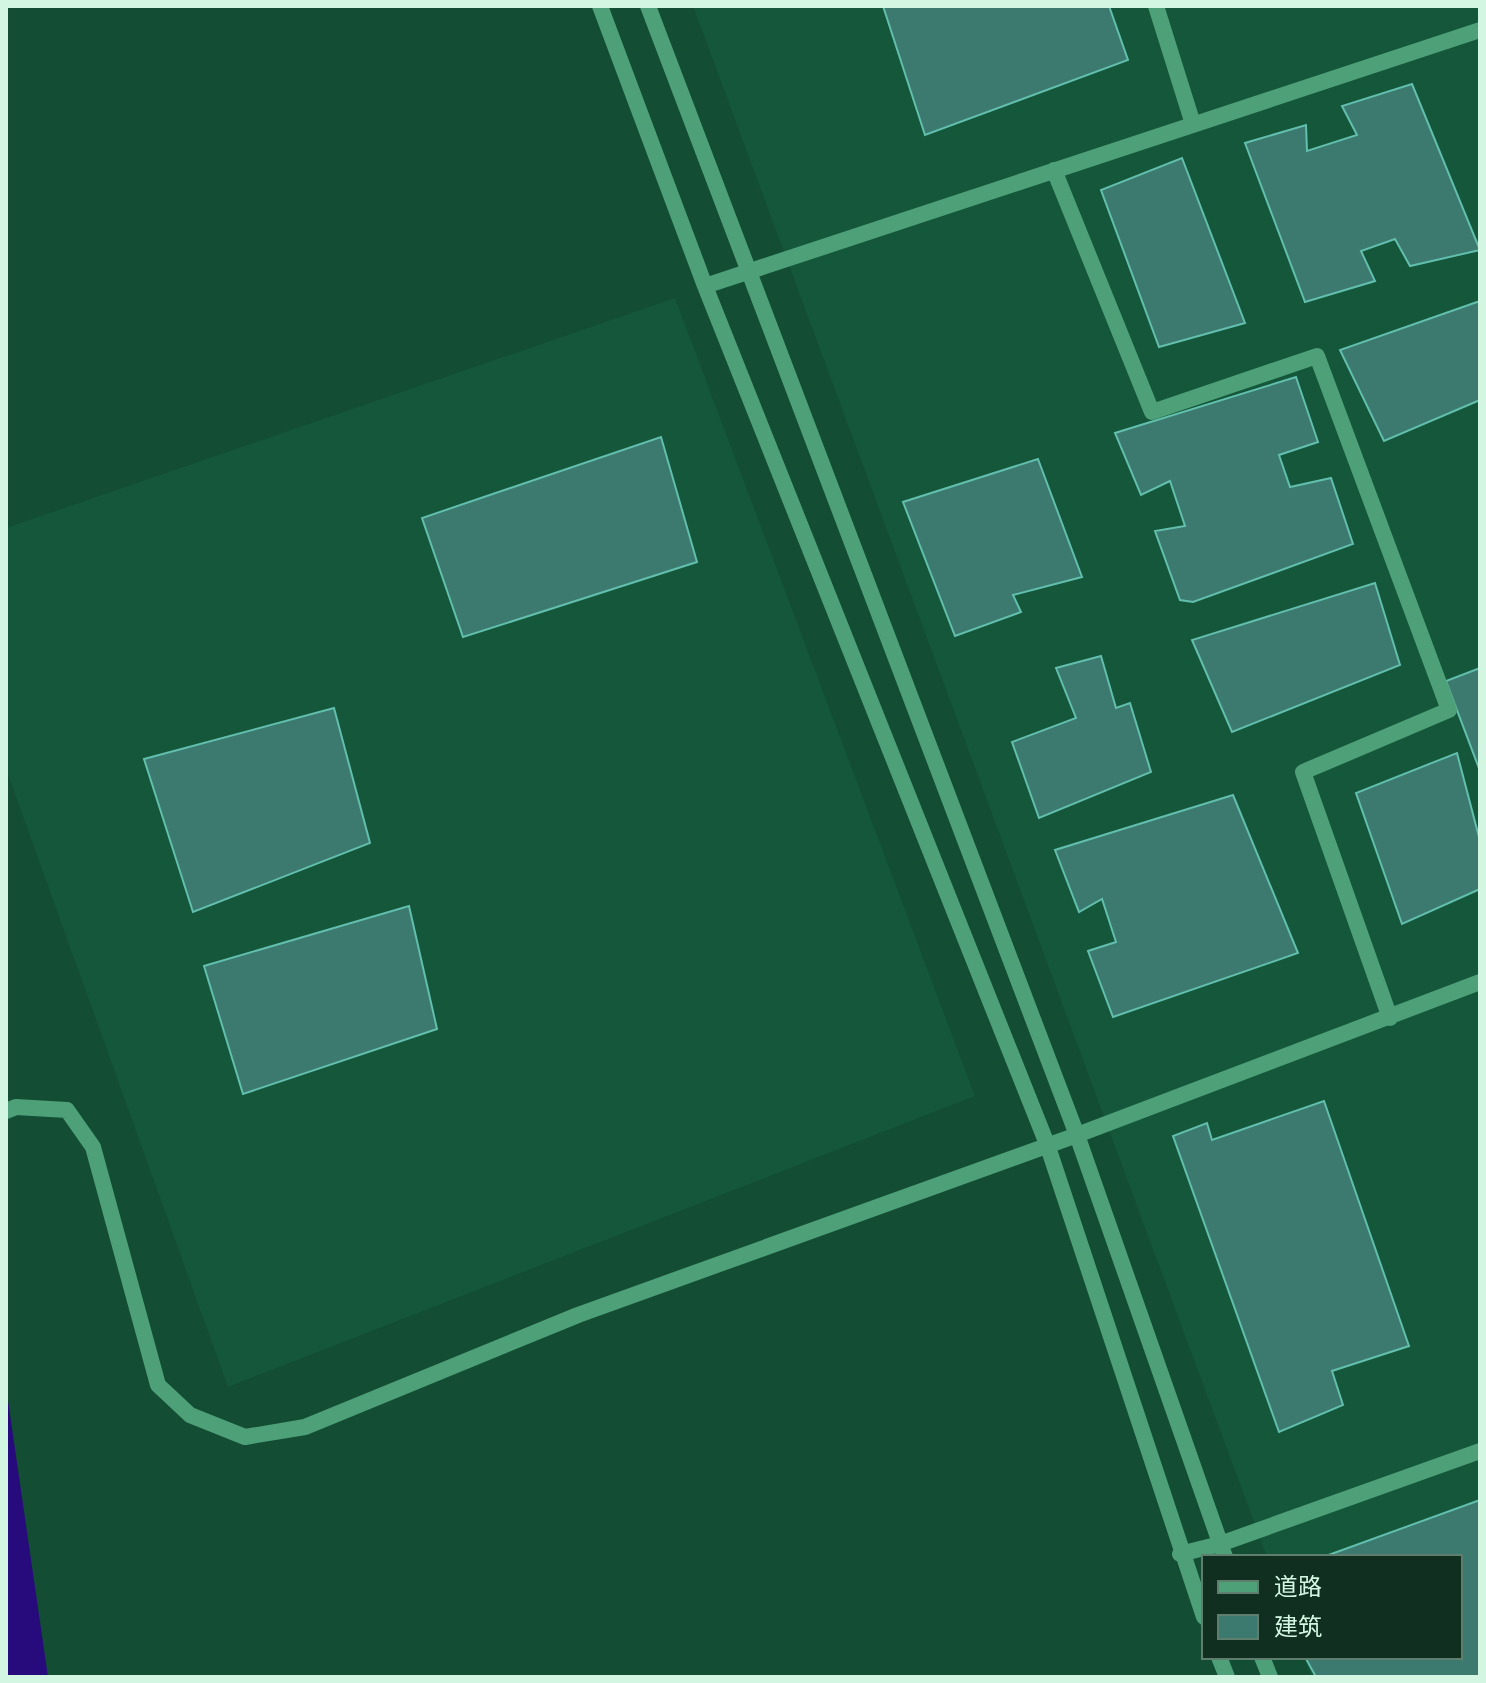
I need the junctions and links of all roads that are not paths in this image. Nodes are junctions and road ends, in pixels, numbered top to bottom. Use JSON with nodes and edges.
{"nodes":[{"id":1,"x":600,"y":6,"type":"edge"},
{"id":2,"x":648,"y":6,"type":"edge"},
{"id":3,"x":1156,"y":6,"type":"edge"},
{"id":4,"x":1480,"y":30,"type":"edge"},
{"id":5,"x":1193,"y":124,"type":"junction"},
{"id":6,"x":1054,"y":170,"type":"junction"},
{"id":7,"x":746,"y":270,"type":"junction"},
{"id":8,"x":705,"y":286,"type":"junction"},
{"id":9,"x":1480,"y":982,"type":"edge"},
{"id":10,"x":1390,"y":1018,"type":"junction"},
{"id":11,"x":11,"y":1109,"type":"edge"},
{"id":12,"x":1077,"y":1135,"type":"junction"},
{"id":13,"x":1047,"y":1144,"type":"junction"},
{"id":14,"x":1480,"y":1451,"type":"edge"},
{"id":15,"x":1223,"y":1550,"type":"edge"},
{"id":16,"x":1180,"y":1554,"type":"junction"},
{"id":17,"x":1202,"y":1612,"type":"edge"}],
"edges":[{"from":1,"to":8,"type":"street"},
{"from":2,"to":7,"type":"street"},
{"from":3,"to":5,"type":"street"},
{"from":4,"to":5,"type":"street"},
{"from":5,"to":6,"type":"street"},
{"from":6,"to":7,"type":"street"},
{"from":6,"to":10,"type":"street"},
{"from":7,"to":8,"type":"street"},
{"from":7,"to":12,"type":"street"},
{"from":8,"to":13,"type":"street"},
{"from":9,"to":10,"type":"street"},
{"from":10,"to":12,"type":"street"},
{"from":11,"to":13,"type":"street"},
{"from":12,"to":13,"type":"street"},
{"from":12,"to":15,"type":"street"},
{"from":13,"to":16,"type":"street"},
{"from":14,"to":15,"type":"street"},
{"from":15,"to":16,"type":"street"},
{"from":16,"to":17,"type":"street"}]}
